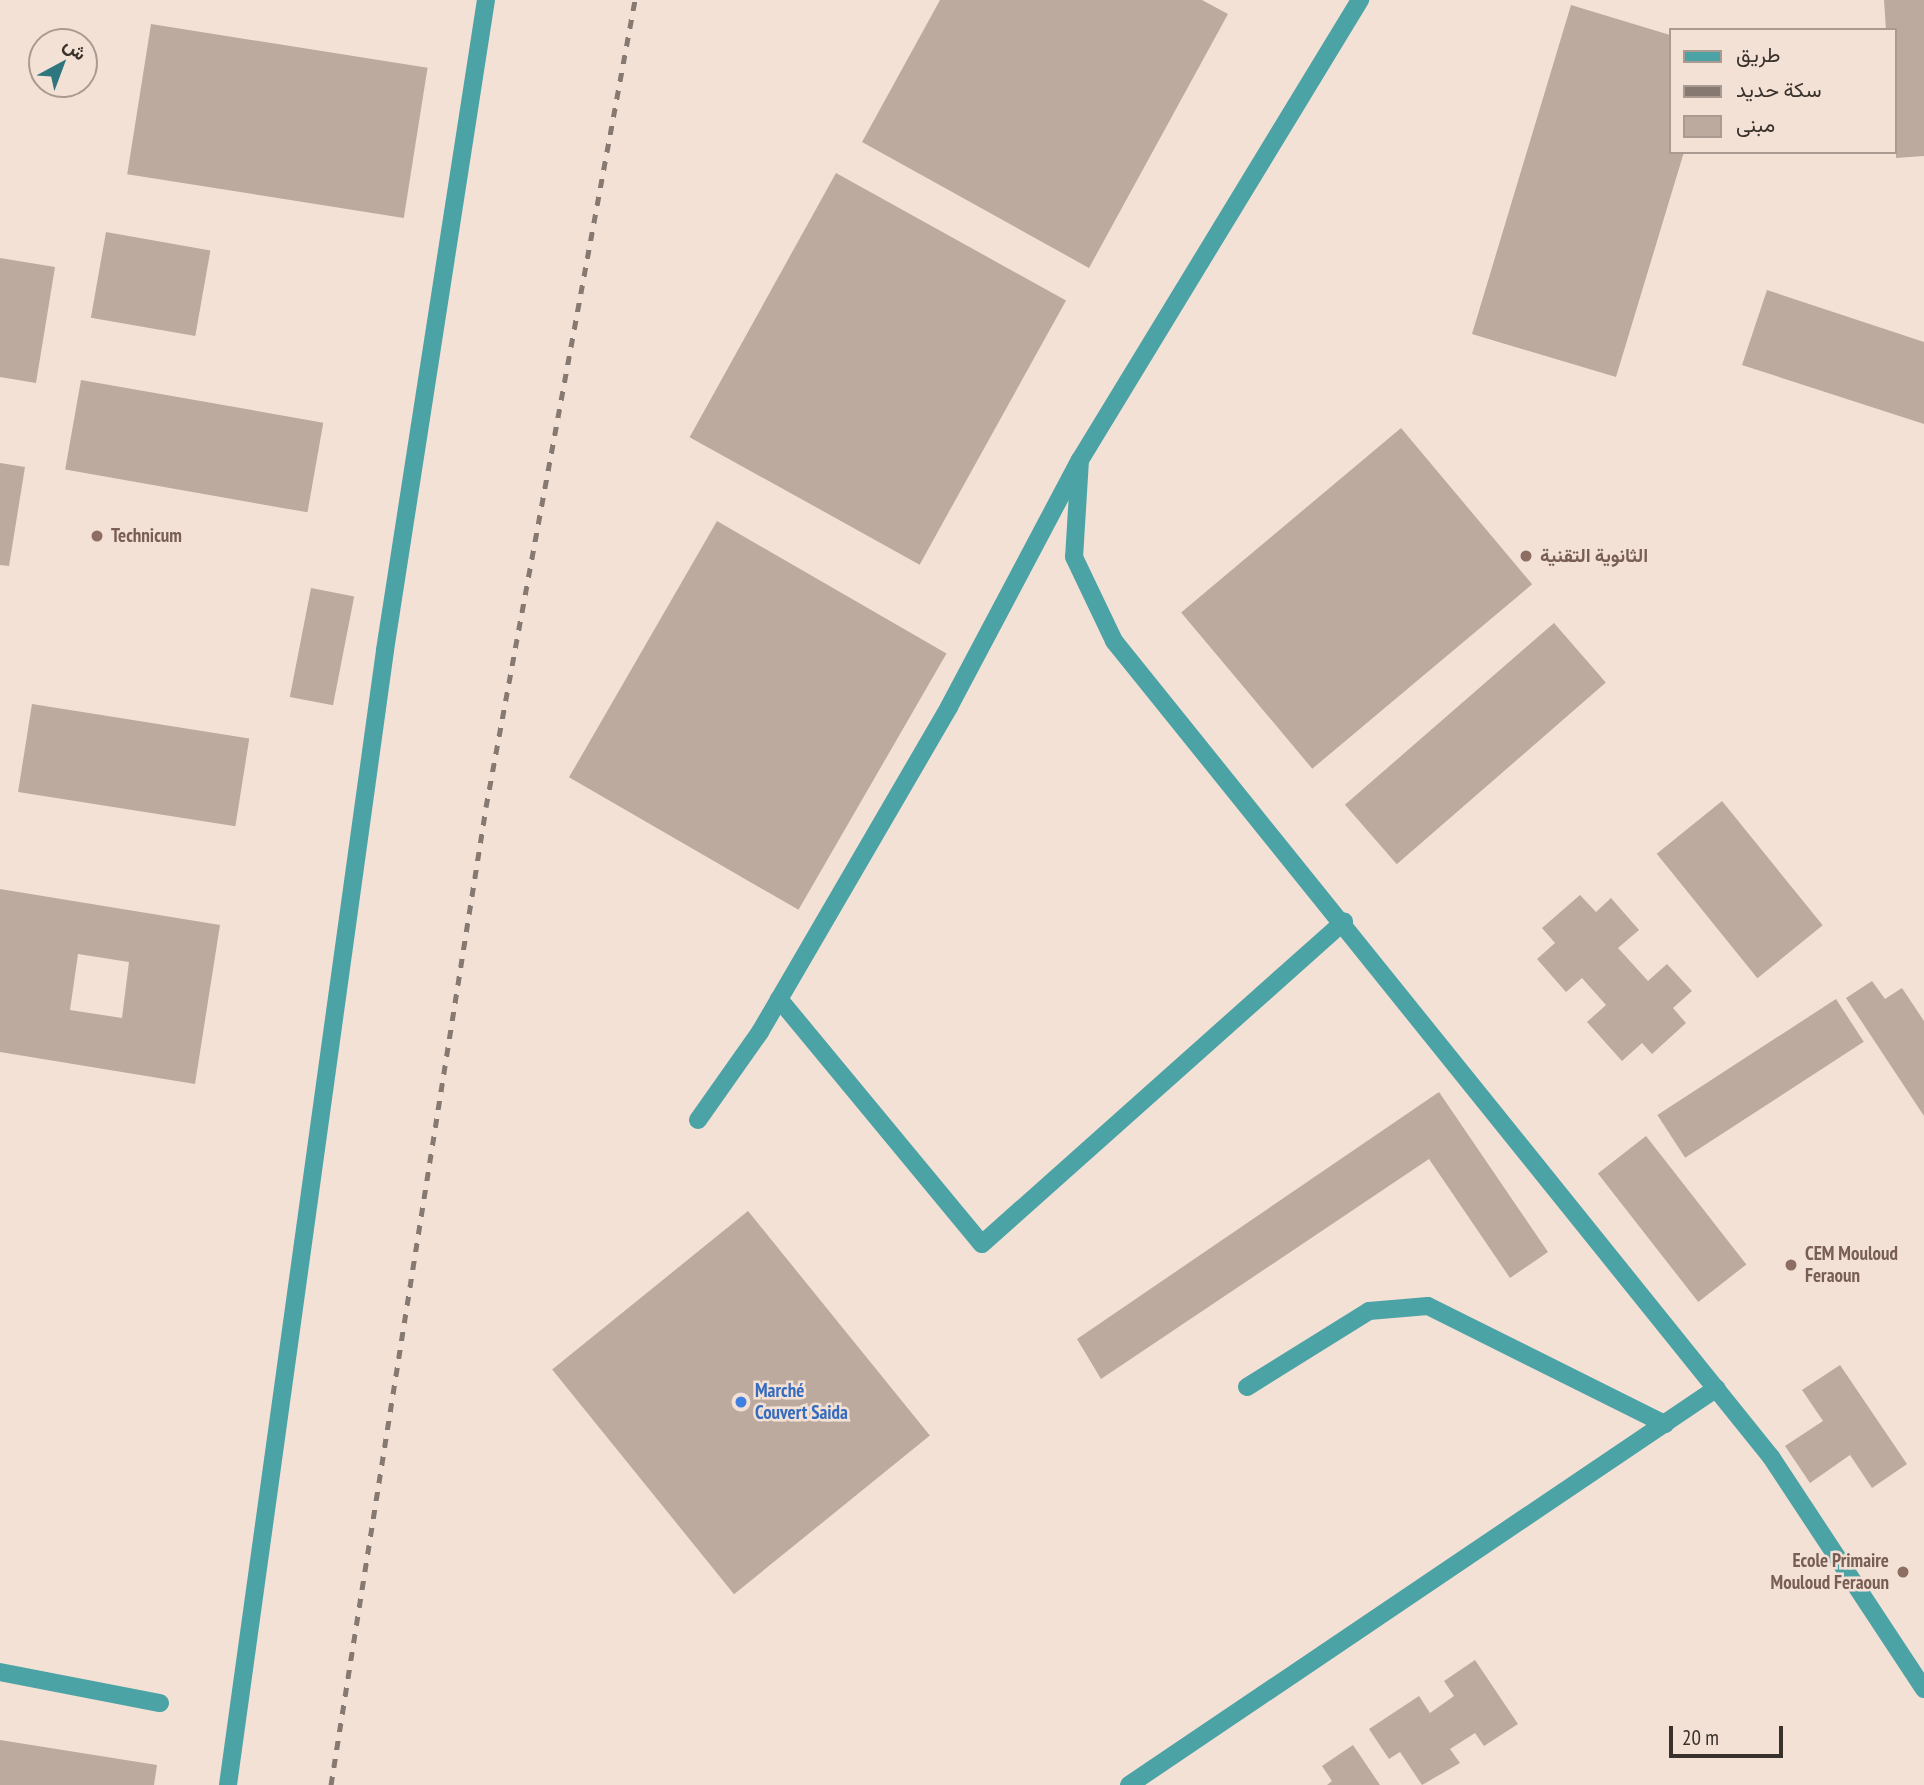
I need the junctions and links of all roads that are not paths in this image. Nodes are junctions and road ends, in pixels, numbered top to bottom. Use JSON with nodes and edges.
{"nodes":[{"id":1,"x":486,"y":0,"type":"edge"},
{"id":2,"x":1360,"y":0,"type":"edge"},
{"id":3,"x":1080,"y":460,"type":"junction"},
{"id":4,"x":1344,"y":921,"type":"junction"},
{"id":5,"x":779,"y":999,"type":"junction"},
{"id":6,"x":698,"y":1120,"type":"dead end"},
{"id":7,"x":1247,"y":1387,"type":"dead end"},
{"id":8,"x":1717,"y":1388,"type":"junction"},
{"id":9,"x":1665,"y":1424,"type":"junction"},
{"id":10,"x":0,"y":1672,"type":"edge"},
{"id":11,"x":1924,"y":1689,"type":"edge"},
{"id":12,"x":160,"y":1703,"type":"dead end"},
{"id":13,"x":228,"y":1785,"type":"edge"},
{"id":14,"x":1129,"y":1785,"type":"edge"}],
"edges":[{"from":1,"to":13,"type":"street"},
{"from":2,"to":3,"type":"street"},
{"from":3,"to":4,"type":"street"},
{"from":3,"to":5,"type":"street"},
{"from":4,"to":5,"type":"street"},
{"from":4,"to":8,"type":"street"},
{"from":5,"to":6,"type":"street"},
{"from":7,"to":9,"type":"street"},
{"from":8,"to":9,"type":"street"},
{"from":8,"to":11,"type":"street"},
{"from":9,"to":14,"type":"street"},
{"from":10,"to":12,"type":"street"}]}
